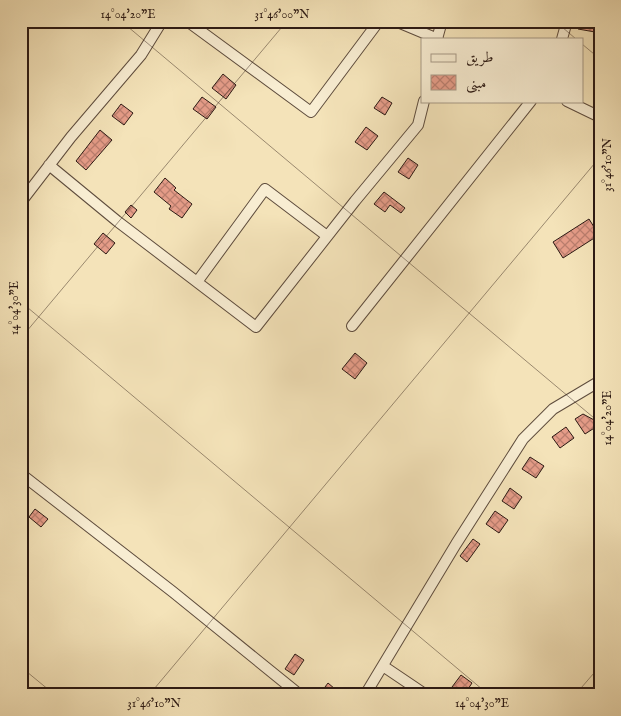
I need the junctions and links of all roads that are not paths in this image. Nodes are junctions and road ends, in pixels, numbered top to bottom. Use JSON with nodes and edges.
{"nodes":[{"id":1,"x":162,"y":21,"type":"edge"},
{"id":2,"x":188,"y":21,"type":"edge"},
{"id":3,"x":379,"y":21,"type":"edge"},
{"id":4,"x":395,"y":21,"type":"edge"},
{"id":5,"x":442,"y":21,"type":"edge"},
{"id":6,"x":567,"y":21,"type":"edge"},
{"id":7,"x":436,"y":38,"type":"edge"},
{"id":8,"x":438,"y":38,"type":"edge"},
{"id":9,"x":562,"y":38,"type":"edge"},
{"id":10,"x":424,"y":102,"type":"edge"},
{"id":11,"x":530,"y":102,"type":"edge"},
{"id":12,"x":569,"y":102,"type":"edge"},
{"id":13,"x":600,"y":117,"type":"edge"},
{"id":14,"x":49,"y":165,"type":"junction"},
{"id":15,"x":21,"y":202,"type":"edge"},
{"id":16,"x":327,"y":236,"type":"junction"},
{"id":17,"x":197,"y":282,"type":"junction"},
{"id":18,"x":352,"y":326,"type":"dead end"},
{"id":19,"x":600,"y":381,"type":"edge"},
{"id":20,"x":21,"y":474,"type":"edge"},
{"id":21,"x":382,"y":666,"type":"junction"},
{"id":22,"x":300,"y":695,"type":"edge"},
{"id":23,"x":365,"y":695,"type":"edge"},
{"id":24,"x":426,"y":695,"type":"edge"}],
"edges":[{"from":1,"to":14,"type":"street"},
{"from":2,"to":3,"type":"street"},
{"from":4,"to":7,"type":"street"},
{"from":5,"to":8,"type":"street"},
{"from":6,"to":9,"type":"street"},
{"from":10,"to":16,"type":"street"},
{"from":11,"to":18,"type":"street"},
{"from":12,"to":13,"type":"street"},
{"from":14,"to":15,"type":"street"},
{"from":14,"to":17,"type":"street"},
{"from":16,"to":17,"type":"street"},
{"from":16,"to":17,"type":"street"},
{"from":19,"to":21,"type":"street"},
{"from":20,"to":22,"type":"street"},
{"from":21,"to":23,"type":"street"},
{"from":21,"to":24,"type":"street"}]}
